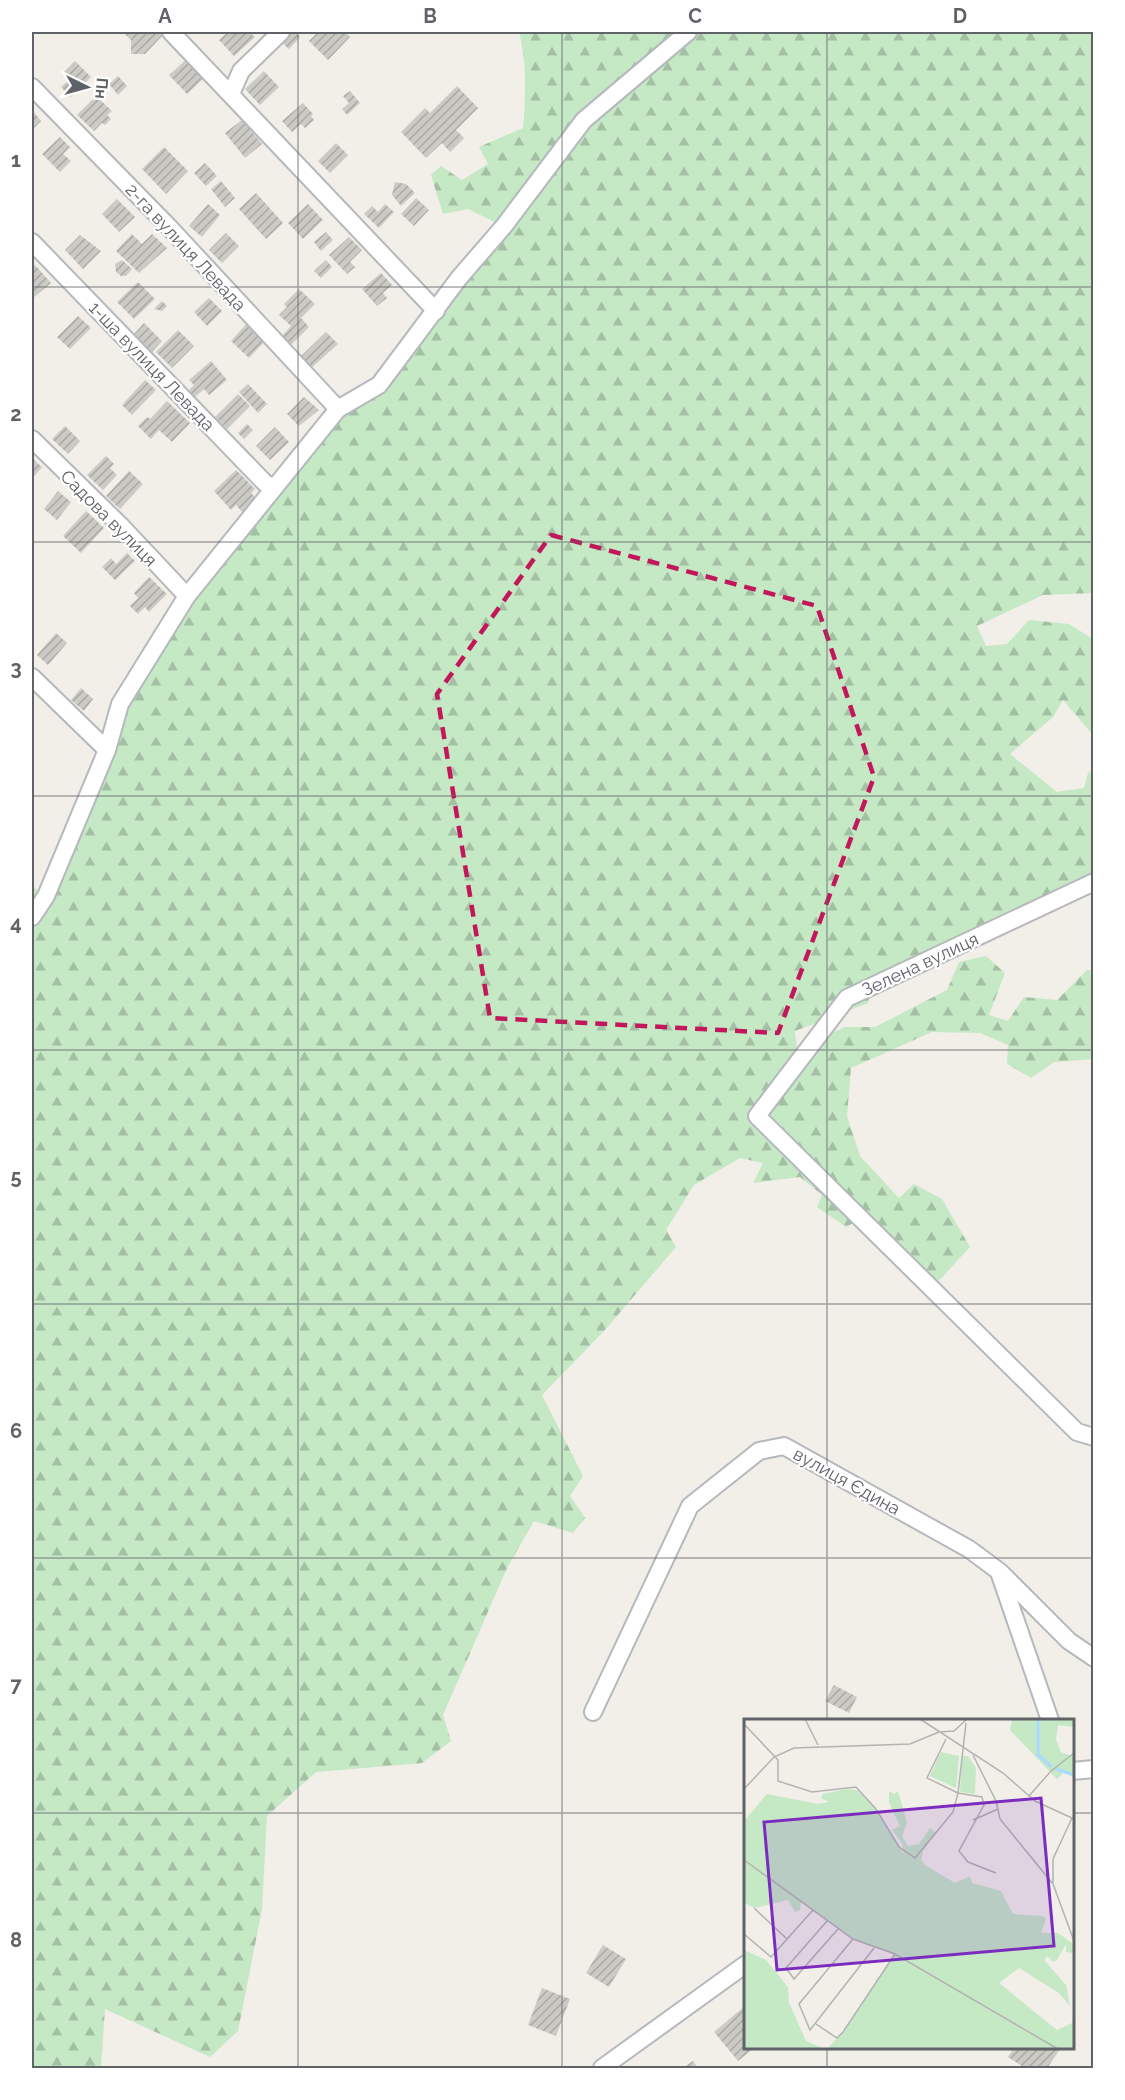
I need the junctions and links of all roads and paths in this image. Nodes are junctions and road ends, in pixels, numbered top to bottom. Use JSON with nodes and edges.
{"nodes":[{"id":1,"x":171,"y":32,"type":"edge"},
{"id":2,"x":281,"y":32,"type":"edge"},
{"id":3,"x":688,"y":32,"type":"edge"},
{"id":4,"x":32,"y":87,"type":"edge"},
{"id":5,"x":231,"y":94,"type":"junction"},
{"id":6,"x":32,"y":242,"type":"edge"},
{"id":7,"x":436,"y":311,"type":"junction"},
{"id":8,"x":338,"y":409,"type":"junction"},
{"id":9,"x":32,"y":439,"type":"edge"},
{"id":10,"x":274,"y":488,"type":"junction"},
{"id":11,"x":187,"y":597,"type":"junction"},
{"id":12,"x":32,"y":677,"type":"edge"},
{"id":13,"x":107,"y":750,"type":"junction"},
{"id":14,"x":1094,"y":882,"type":"edge"},
{"id":15,"x":32,"y":886,"type":"edge"},
{"id":16,"x":46,"y":896,"type":"junction"},
{"id":17,"x":32,"y":916,"type":"edge"},
{"id":18,"x":1094,"y":1437,"type":"edge"},
{"id":19,"x":999,"y":1571,"type":"junction"},
{"id":20,"x":1094,"y":1658,"type":"edge"},
{"id":21,"x":593,"y":1712,"type":"dead end"},
{"id":22,"x":1050,"y":1719,"type":"edge"},
{"id":23,"x":1094,"y":1769,"type":"edge"},
{"id":24,"x":1074,"y":1771,"type":"edge"},
{"id":25,"x":744,"y":1965,"type":"edge"},
{"id":26,"x":602,"y":2068,"type":"edge"}],
"edges":[{"from":1,"to":5,"type":"street"},
{"from":2,"to":5,"type":"street"},
{"from":3,"to":7,"type":"street"},
{"from":4,"to":8,"type":"street","name":"2-га вулиця Левада"},
{"from":5,"to":7,"type":"street"},
{"from":6,"to":10,"type":"street","name":"1-ша вулиця Левада"},
{"from":7,"to":8,"type":"street"},
{"from":8,"to":10,"type":"street"},
{"from":9,"to":11,"type":"street","name":"Садова вулиця"},
{"from":10,"to":11,"type":"street"},
{"from":11,"to":13,"type":"street"},
{"from":12,"to":13,"type":"street"},
{"from":13,"to":16,"type":"street"},
{"from":14,"to":18,"type":"street","name":"Зелена вулиця"},
{"from":15,"to":16,"type":"street"},
{"from":16,"to":17,"type":"street"},
{"from":19,"to":20,"type":"street","name":"вулиця Єдина"},
{"from":19,"to":21,"type":"street","name":"вулиця Єдина"},
{"from":19,"to":22,"type":"street"},
{"from":23,"to":24,"type":"street"},
{"from":25,"to":26,"type":"street"}]}
